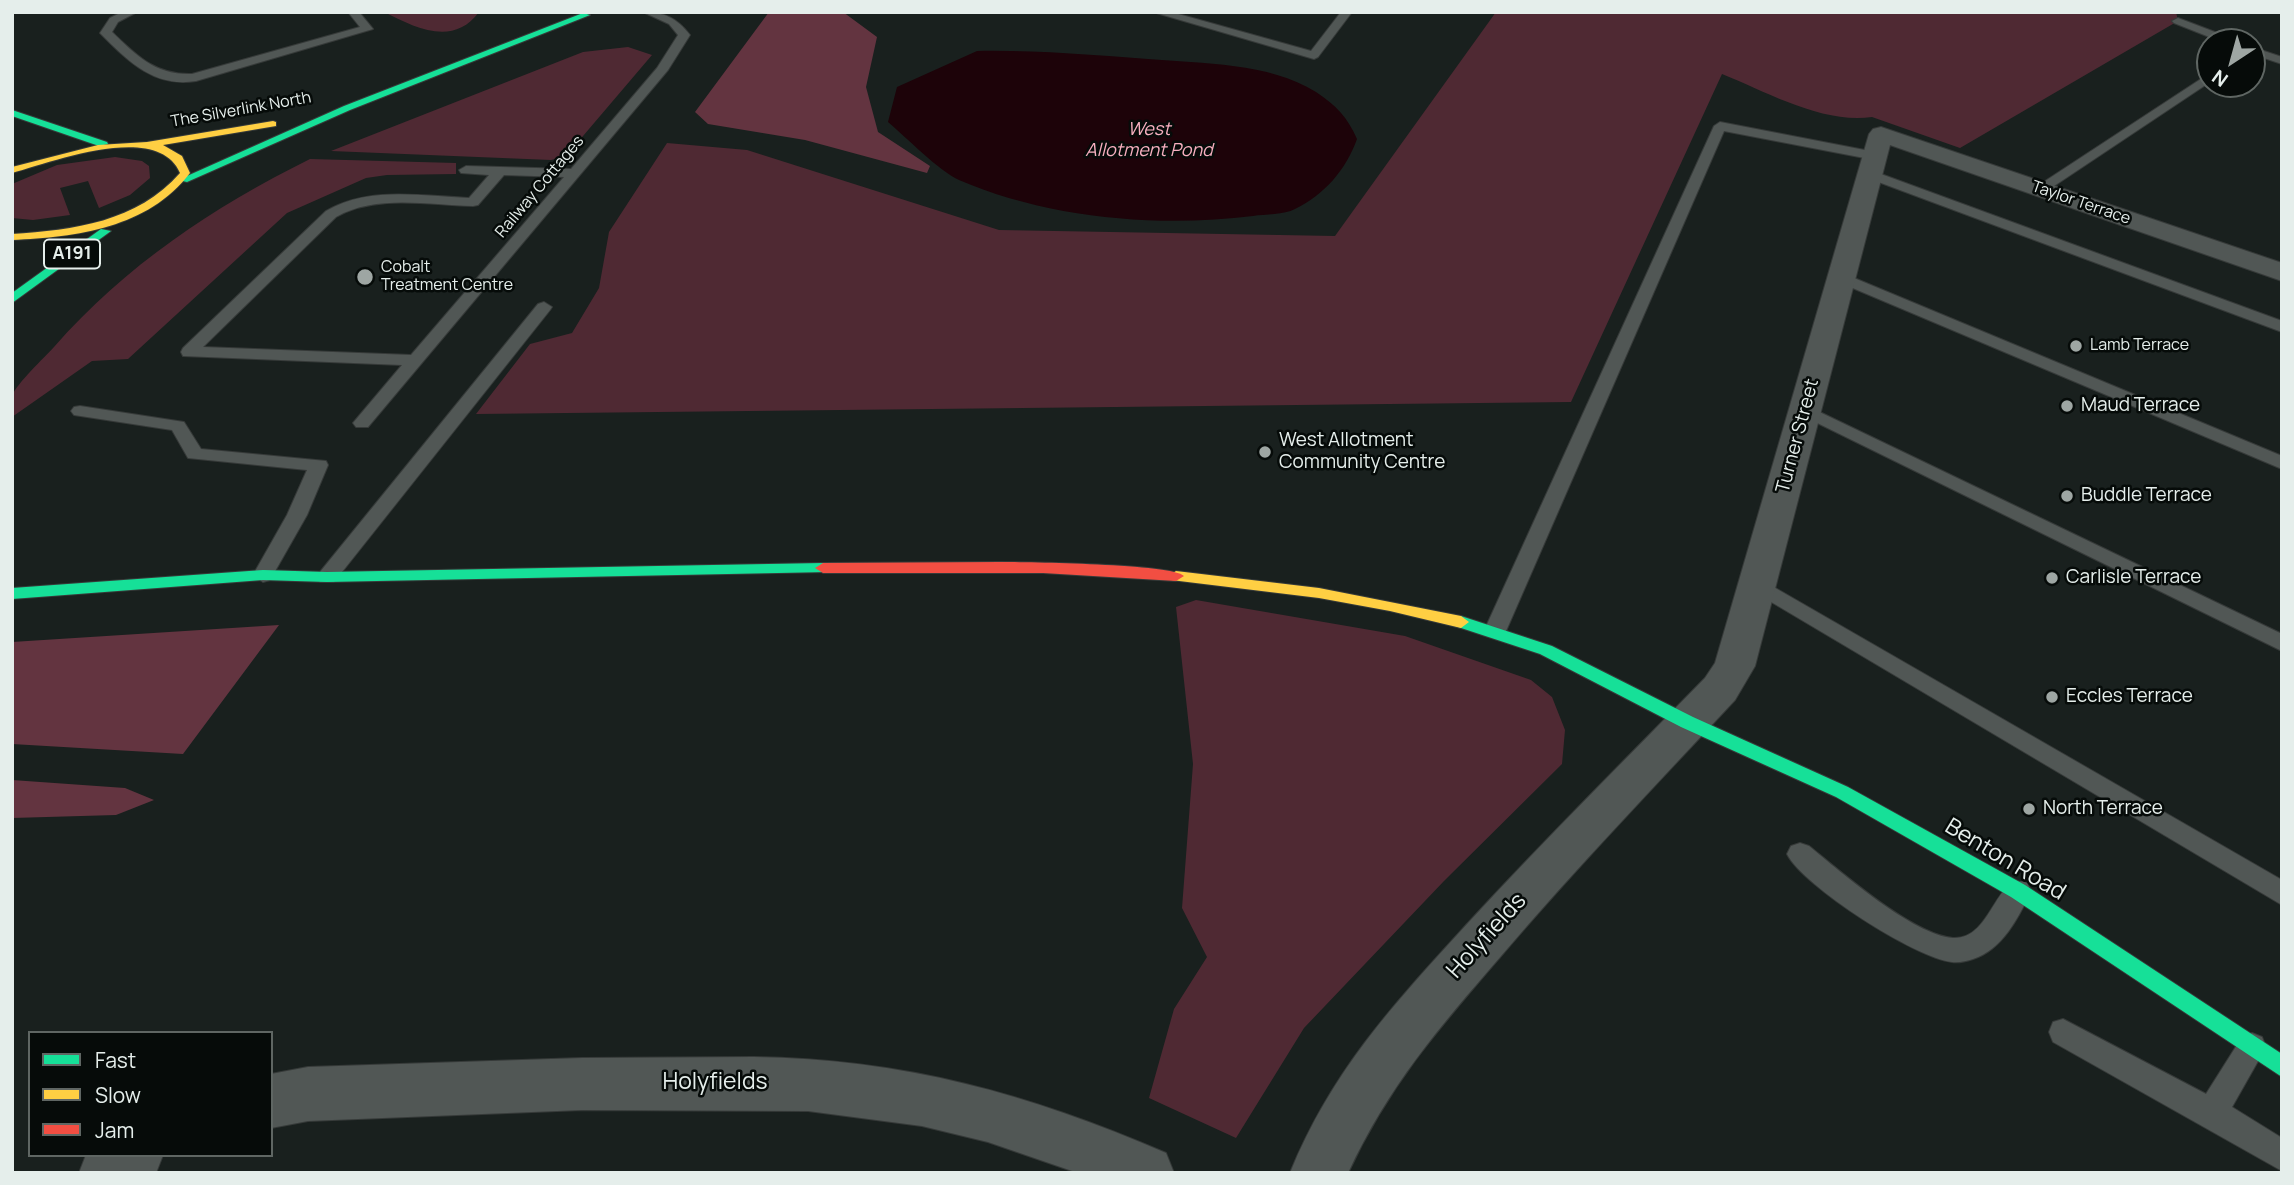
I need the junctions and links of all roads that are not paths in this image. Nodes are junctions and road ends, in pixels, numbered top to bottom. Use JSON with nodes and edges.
{"nodes":[{"id":1,"x":132,"y":12,"type":"edge"},
{"id":2,"x":354,"y":12,"type":"edge"},
{"id":3,"x":545,"y":12,"type":"edge"},
{"id":4,"x":648,"y":12,"type":"edge"},
{"id":5,"x":1158,"y":12,"type":"edge"},
{"id":6,"x":1347,"y":12,"type":"edge"},
{"id":7,"x":2178,"y":21,"type":"dead end"},
{"id":8,"x":2196,"y":28,"type":"edge"},
{"id":9,"x":534,"y":35,"type":"junction"},
{"id":10,"x":2196,"y":86,"type":"edge"},
{"id":11,"x":347,"y":108,"type":"junction"},
{"id":12,"x":12,"y":113,"type":"edge"},
{"id":13,"x":109,"y":146,"type":"junction"},
{"id":14,"x":141,"y":146,"type":"junction"},
{"id":15,"x":1875,"y":155,"type":"junction"},
{"id":16,"x":12,"y":170,"type":"edge"},
{"id":17,"x":466,"y":170,"type":"dead end"},
{"id":18,"x":500,"y":171,"type":"junction"},
{"id":19,"x":574,"y":173,"type":"junction"},
{"id":20,"x":183,"y":180,"type":"junction"},
{"id":21,"x":2040,"y":189,"type":"junction"},
{"id":22,"x":133,"y":212,"type":"junction"},
{"id":23,"x":12,"y":237,"type":"edge"},
{"id":24,"x":2282,"y":273,"type":"edge"},
{"id":25,"x":1842,"y":278,"type":"junction"},
{"id":26,"x":12,"y":299,"type":"edge"},
{"id":27,"x":544,"y":307,"type":"dead end"},
{"id":28,"x":2282,"y":327,"type":"edge"},
{"id":29,"x":416,"y":360,"type":"junction"},
{"id":30,"x":1805,"y":410,"type":"junction"},
{"id":31,"x":80,"y":411,"type":"dead end"},
{"id":32,"x":362,"y":423,"type":"dead end"},
{"id":33,"x":2282,"y":463,"type":"edge"},
{"id":34,"x":263,"y":575,"type":"junction"},
{"id":35,"x":327,"y":577,"type":"junction"},
{"id":36,"x":1758,"y":585,"type":"junction"},
{"id":37,"x":12,"y":594,"type":"edge"},
{"id":38,"x":1495,"y":631,"type":"junction"},
{"id":39,"x":2282,"y":643,"type":"edge"},
{"id":40,"x":1687,"y":722,"type":"junction"},
{"id":41,"x":1800,"y":854,"type":"dead end"},
{"id":42,"x":2018,"y":891,"type":"junction"},
{"id":43,"x":2282,"y":894,"type":"edge"},
{"id":44,"x":2063,"y":1032,"type":"dead end"},
{"id":45,"x":2252,"y":1047,"type":"junction"},
{"id":46,"x":2282,"y":1067,"type":"edge"},
{"id":47,"x":273,"y":1101,"type":"edge"},
{"id":48,"x":2212,"y":1112,"type":"junction"},
{"id":49,"x":2282,"y":1156,"type":"edge"},
{"id":50,"x":132,"y":1157,"type":"edge"},
{"id":51,"x":107,"y":1173,"type":"edge"},
{"id":52,"x":1146,"y":1173,"type":"edge"},
{"id":53,"x":1318,"y":1173,"type":"edge"}],
"edges":[{"from":1,"to":2,"type":"lane"},
{"from":3,"to":9,"type":"street"},
{"from":3,"to":9,"type":"street","name":"The Silverlink North"},
{"from":4,"to":19,"type":"lane","name":"Railway Cottages"},
{"from":5,"to":6,"type":"lane"},
{"from":7,"to":8,"type":"lane"},
{"from":9,"to":11,"type":"street","name":"The Silverlink North"},
{"from":10,"to":21,"type":"lane"},
{"from":11,"to":14,"type":"street","name":"The Silverlink North"},
{"from":11,"to":20,"type":"street","name":"The Silverlink North"},
{"from":12,"to":13,"type":"street"},
{"from":13,"to":14,"type":"street"},
{"from":13,"to":16,"type":"street"},
{"from":14,"to":20,"type":"street"},
{"from":15,"to":21,"type":"street","name":"Taylor Terrace"},
{"from":15,"to":25,"type":"street","name":"Turner Street"},
{"from":15,"to":28,"type":"lane"},
{"from":15,"to":38,"type":"lane"},
{"from":17,"to":18,"type":"lane"},
{"from":18,"to":19,"type":"lane"},
{"from":18,"to":29,"type":"lane"},
{"from":19,"to":29,"type":"lane","name":"Railway Cottages"},
{"from":20,"to":22,"type":"street","number":"A191"},
{"from":21,"to":24,"type":"street","name":"Taylor Terrace"},
{"from":22,"to":23,"type":"street","number":"A191"},
{"from":22,"to":26,"type":"street","number":"A191"},
{"from":25,"to":30,"type":"street","name":"Turner Street"},
{"from":25,"to":33,"type":"lane"},
{"from":27,"to":35,"type":"lane"},
{"from":29,"to":32,"type":"lane","name":"Railway Cottages"},
{"from":30,"to":36,"type":"street","name":"Turner Street"},
{"from":30,"to":39,"type":"lane"},
{"from":31,"to":34,"type":"lane"},
{"from":34,"to":35,"type":"street","name":"Benton Road"},
{"from":34,"to":37,"type":"street","name":"Benton Road"},
{"from":35,"to":38,"type":"street","name":"Benton Road"},
{"from":36,"to":40,"type":"street","name":"Turner Street"},
{"from":36,"to":43,"type":"lane"},
{"from":38,"to":40,"type":"street","name":"Benton Road"},
{"from":40,"to":42,"type":"street","name":"Benton Road"},
{"from":40,"to":53,"type":"street","name":"Holyfields"},
{"from":41,"to":42,"type":"lane"},
{"from":42,"to":45,"type":"street","name":"Benton Road"},
{"from":44,"to":48,"type":"lane"},
{"from":45,"to":46,"type":"street","name":"Benton Road"},
{"from":45,"to":48,"type":"lane"},
{"from":47,"to":52,"type":"street","name":"Holyfields"},
{"from":48,"to":49,"type":"lane"},
{"from":50,"to":51,"type":"street"}]}
